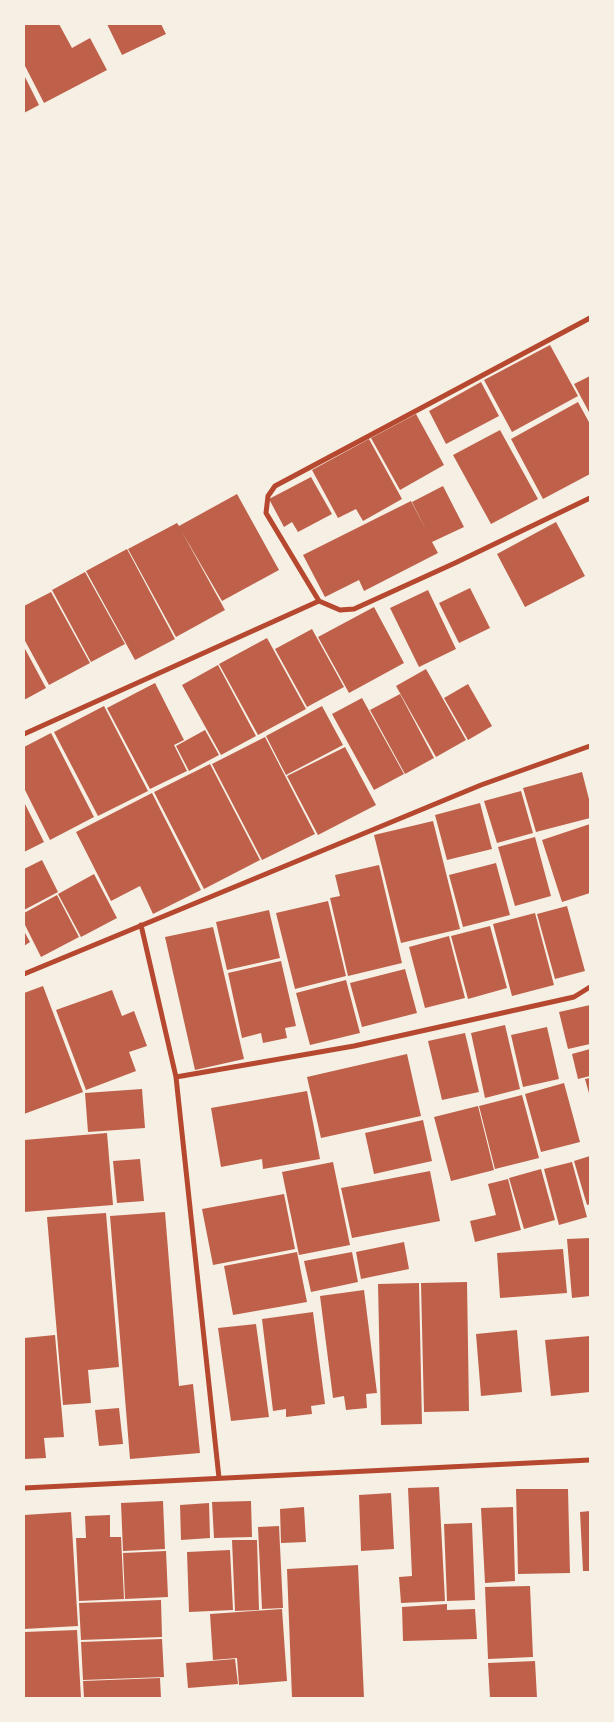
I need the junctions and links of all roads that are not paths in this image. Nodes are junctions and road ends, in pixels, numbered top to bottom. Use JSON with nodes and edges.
{"nodes":[{"id":1,"x":590,"y":318,"type":"edge"},
{"id":2,"x":590,"y":498,"type":"edge"},
{"id":3,"x":319,"y":601,"type":"junction"},
{"id":4,"x":24,"y":734,"type":"edge"},
{"id":5,"x":590,"y":746,"type":"edge"},
{"id":6,"x":141,"y":926,"type":"junction"},
{"id":7,"x":24,"y":974,"type":"edge"},
{"id":8,"x":590,"y":987,"type":"edge"},
{"id":9,"x":176,"y":1077,"type":"junction"},
{"id":10,"x":590,"y":1460,"type":"edge"},
{"id":11,"x":219,"y":1478,"type":"junction"},
{"id":12,"x":24,"y":1488,"type":"edge"}],
"edges":[{"from":1,"to":3,"type":"street"},
{"from":2,"to":3,"type":"street"},
{"from":3,"to":4,"type":"street"},
{"from":5,"to":6,"type":"street"},
{"from":6,"to":7,"type":"street"},
{"from":6,"to":9,"type":"street"},
{"from":8,"to":9,"type":"street"},
{"from":9,"to":11,"type":"street"},
{"from":10,"to":11,"type":"street"},
{"from":11,"to":12,"type":"street"}]}
